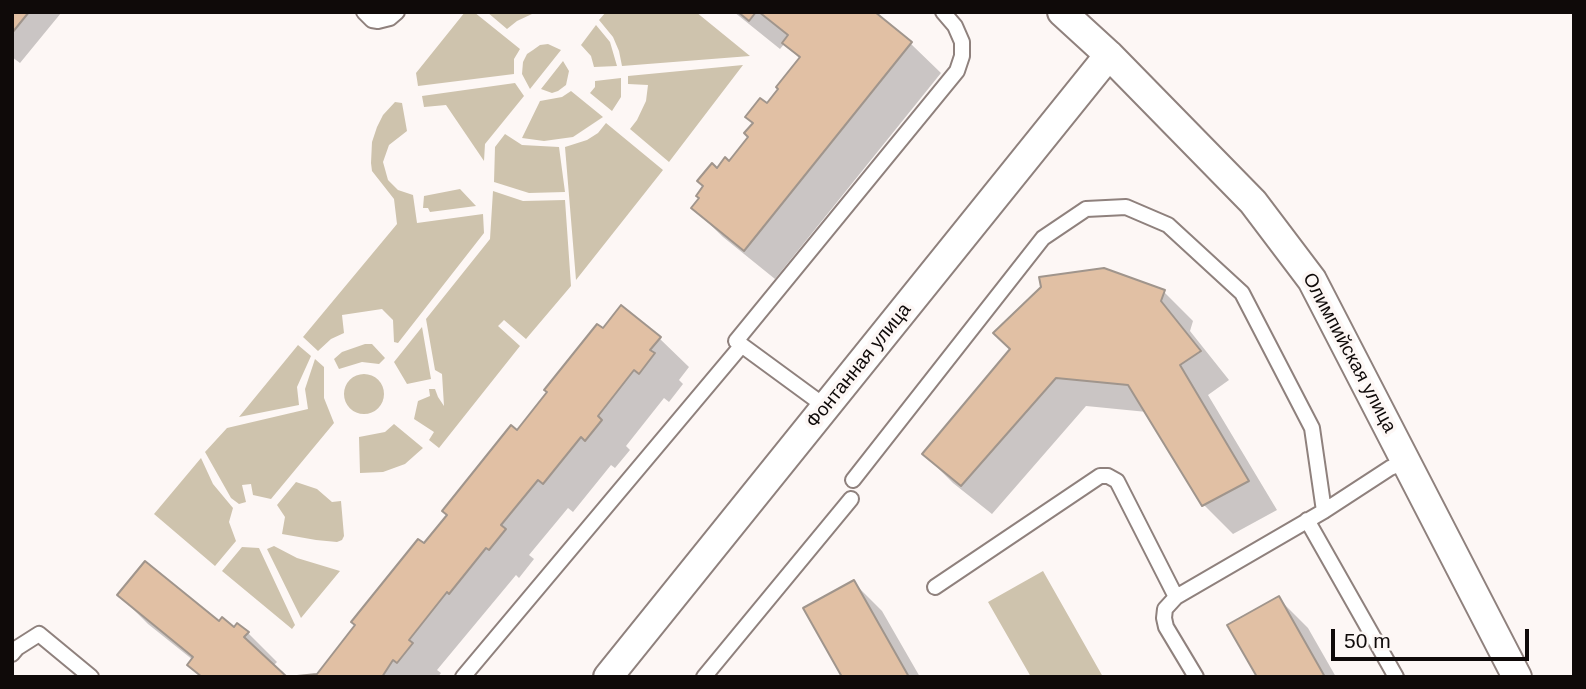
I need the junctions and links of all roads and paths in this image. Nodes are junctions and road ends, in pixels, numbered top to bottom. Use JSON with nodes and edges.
{"nodes":[{"id":1,"x":364,"y":12,"type":"edge"},
{"id":2,"x":397,"y":12,"type":"edge"},
{"id":3,"x":943,"y":12,"type":"edge"},
{"id":4,"x":1062,"y":12,"type":"edge"},
{"id":5,"x":1109,"y":55,"type":"junction"},
{"id":6,"x":742,"y":345,"type":"junction"},
{"id":7,"x":826,"y":407,"type":"junction"},
{"id":8,"x":1407,"y":461,"type":"junction"},
{"id":9,"x":853,"y":480,"type":"dead end"},
{"id":10,"x":851,"y":499,"type":"dead end"},
{"id":11,"x":1324,"y":511,"type":"junction"},
{"id":12,"x":1307,"y":520,"type":"junction"},
{"id":13,"x":935,"y":587,"type":"dead end"},
{"id":14,"x":1176,"y":597,"type":"junction"},
{"id":15,"x":12,"y":654,"type":"edge"},
{"id":16,"x":91,"y":677,"type":"edge"},
{"id":17,"x":463,"y":677,"type":"edge"},
{"id":18,"x":608,"y":677,"type":"edge"},
{"id":19,"x":704,"y":677,"type":"edge"},
{"id":20,"x":1196,"y":677,"type":"edge"},
{"id":21,"x":1396,"y":677,"type":"edge"},
{"id":22,"x":1517,"y":677,"type":"edge"}],
"edges":[{"from":1,"to":2,"type":"lane"},
{"from":3,"to":6,"type":"lane"},
{"from":4,"to":5,"type":"street","name":"Олимпийская улица"},
{"from":5,"to":7,"type":"street","name":"Фонтанная улица"},
{"from":5,"to":8,"type":"street","name":"Олимпийская улица"},
{"from":6,"to":7,"type":"lane"},
{"from":6,"to":17,"type":"lane"},
{"from":7,"to":18,"type":"street","name":"Фонтанная улица"},
{"from":8,"to":11,"type":"lane"},
{"from":8,"to":22,"type":"street","name":"Олимпийская улица"},
{"from":9,"to":11,"type":"lane"},
{"from":10,"to":19,"type":"lane"},
{"from":11,"to":12,"type":"lane"},
{"from":12,"to":14,"type":"lane"},
{"from":12,"to":21,"type":"lane"},
{"from":13,"to":14,"type":"lane"},
{"from":14,"to":20,"type":"lane"},
{"from":15,"to":16,"type":"lane"}]}
